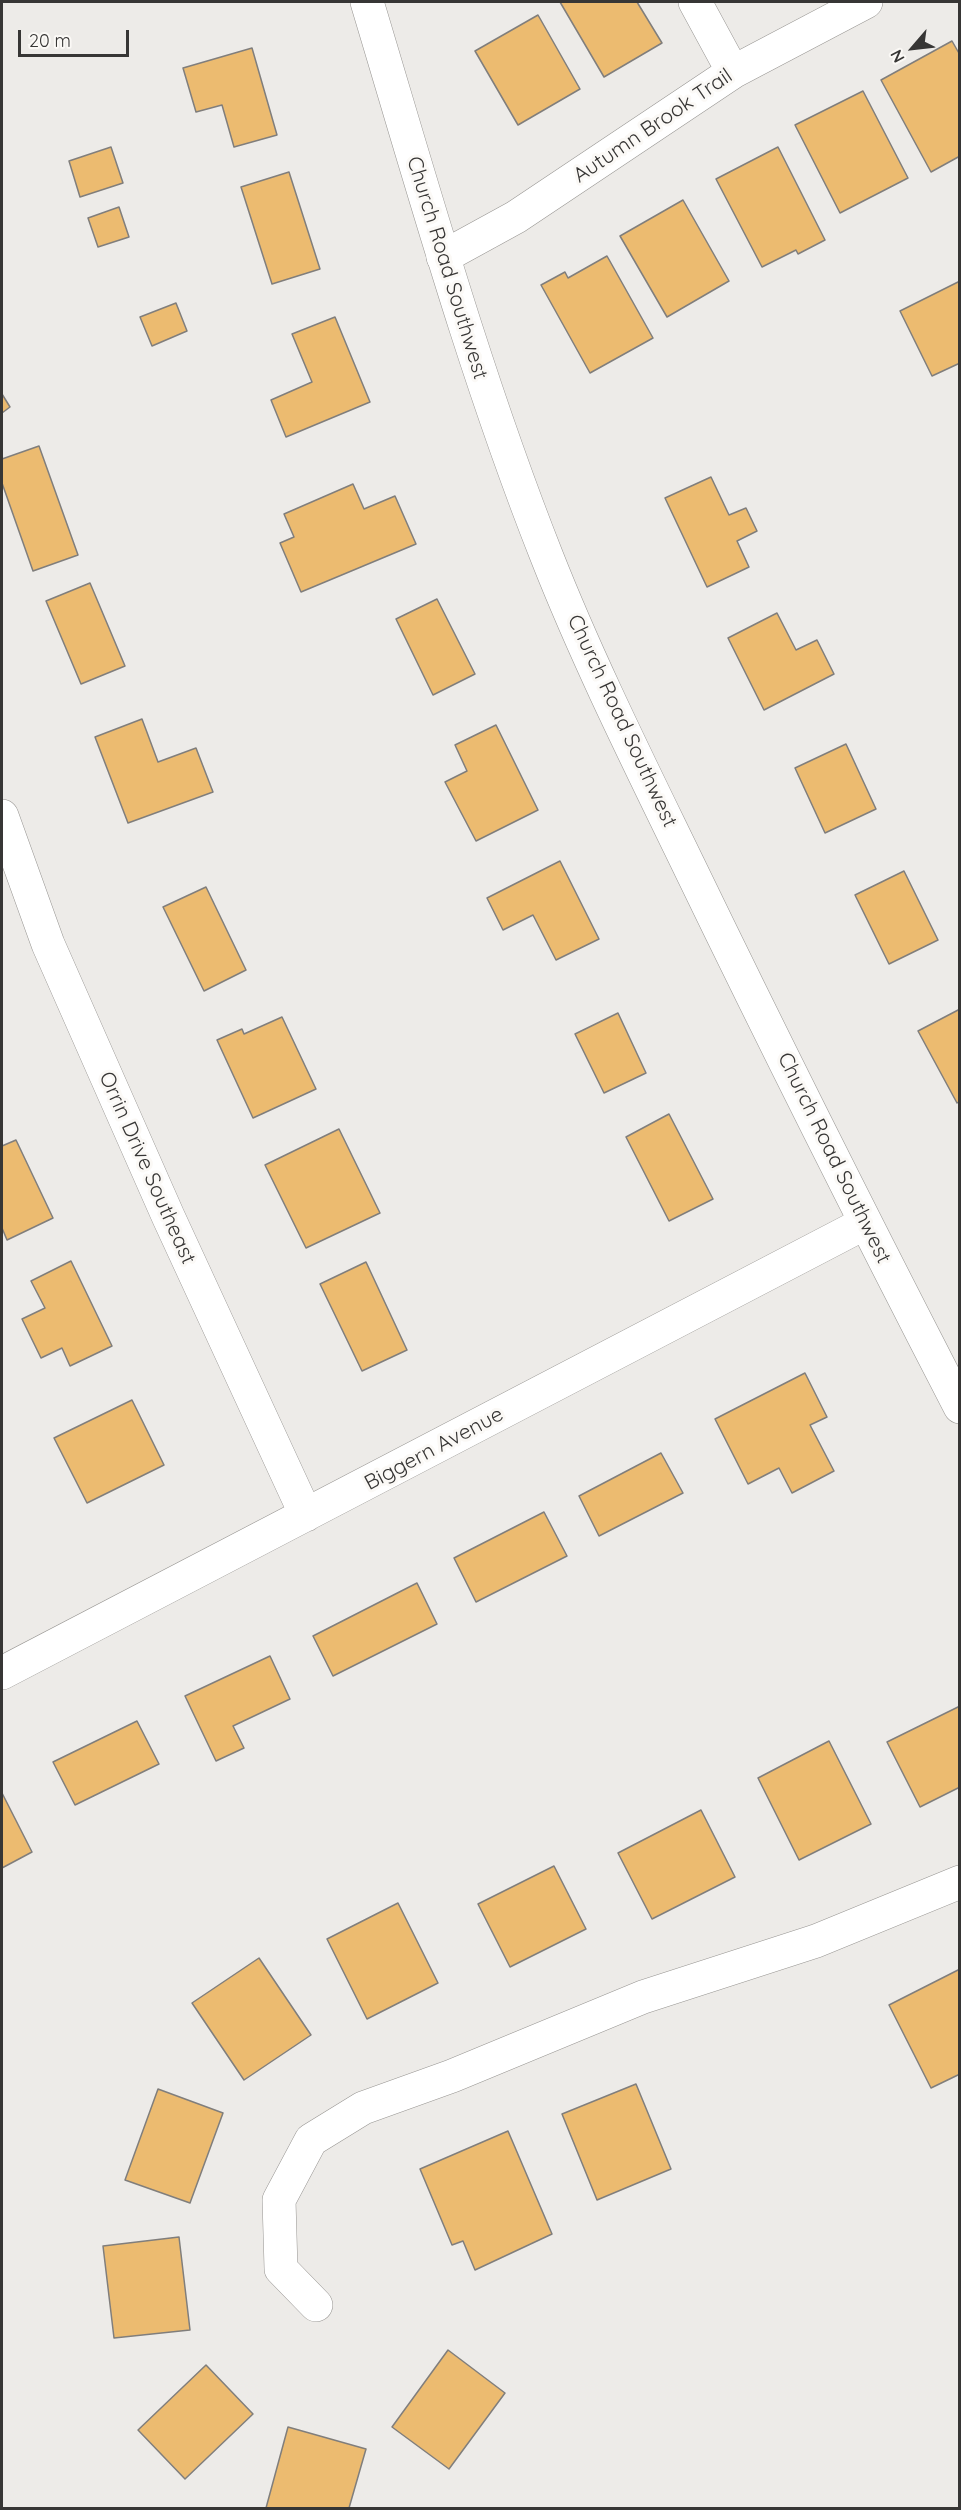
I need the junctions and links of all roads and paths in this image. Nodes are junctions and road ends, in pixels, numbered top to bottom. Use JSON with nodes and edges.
{"nodes":[{"id":1,"x":367,"y":2,"type":"edge"},
{"id":2,"x":695,"y":2,"type":"edge"},
{"id":3,"x":866,"y":2,"type":"edge"},
{"id":4,"x":733,"y":72,"type":"junction"},
{"id":5,"x":443,"y":257,"type":"junction"},
{"id":6,"x":2,"y":816,"type":"edge"},
{"id":7,"x":865,"y":1223,"type":"junction"},
{"id":8,"x":960,"y":1407,"type":"edge"},
{"id":9,"x":306,"y":1515,"type":"junction"},
{"id":10,"x":2,"y":1673,"type":"edge"},
{"id":11,"x":960,"y":1882,"type":"edge"},
{"id":12,"x":316,"y":2304,"type":"dead end"}],
"edges":[{"from":1,"to":5,"type":"street","name":"Church Road Southwest"},
{"from":2,"to":4,"type":"street"},
{"from":3,"to":4,"type":"street","name":"Autumn Brook Trail"},
{"from":4,"to":5,"type":"street","name":"Autumn Brook Trail"},
{"from":5,"to":7,"type":"street","name":"Church Road Southwest"},
{"from":6,"to":9,"type":"street","name":"Orrin Drive Southeast"},
{"from":7,"to":8,"type":"street","name":"Church Road Southwest"},
{"from":7,"to":9,"type":"street","name":"Biggern Avenue"},
{"from":9,"to":10,"type":"street","name":"Biggern Avenue"},
{"from":11,"to":12,"type":"street"}]}
